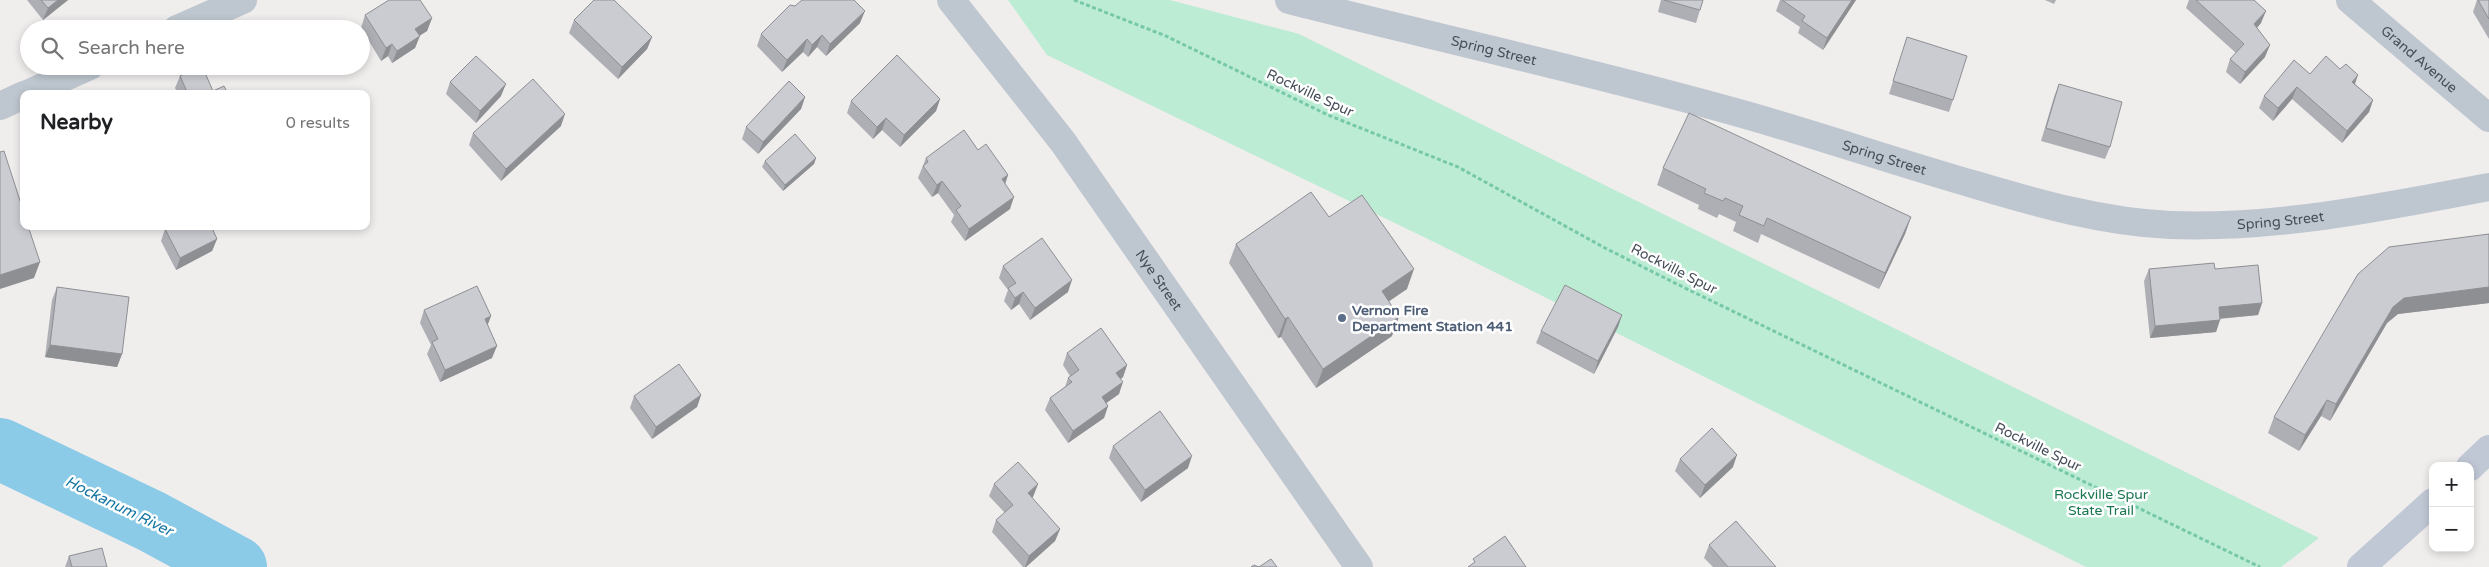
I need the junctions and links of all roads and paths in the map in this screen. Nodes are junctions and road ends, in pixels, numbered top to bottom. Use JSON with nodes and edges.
{"nodes":[{"id":1,"x":244,"y":0,"type":"edge"},
{"id":2,"x":951,"y":0,"type":"edge"},
{"id":3,"x":1074,"y":0,"type":"edge"},
{"id":4,"x":1289,"y":0,"type":"edge"},
{"id":5,"x":2350,"y":0,"type":"edge"},
{"id":6,"x":198,"y":20,"type":"edge"},
{"id":7,"x":70,"y":75,"type":"edge"},
{"id":8,"x":36,"y":90,"type":"edge"},
{"id":9,"x":20,"y":97,"type":"edge"},
{"id":10,"x":0,"y":106,"type":"edge"},
{"id":11,"x":2489,"y":118,"type":"edge"},
{"id":12,"x":2489,"y":187,"type":"edge"},
{"id":13,"x":2489,"y":449,"type":"edge"},
{"id":14,"x":2474,"y":463,"type":"edge"},
{"id":15,"x":2429,"y":506,"type":"edge"},
{"id":16,"x":1359,"y":567,"type":"edge"},
{"id":17,"x":2260,"y":567,"type":"edge"},
{"id":18,"x":2360,"y":567,"type":"edge"}],
"edges":[{"from":1,"to":6,"type":"street"},
{"from":2,"to":16,"type":"street","name":"Nye Street"},
{"from":3,"to":17,"type":"path","name":"Rockville Spur"},
{"from":4,"to":12,"type":"street","name":"Spring Street"},
{"from":5,"to":11,"type":"street","name":"Grand Avenue"},
{"from":7,"to":8,"type":"street"},
{"from":9,"to":10,"type":"street"},
{"from":13,"to":14,"type":"main road"},
{"from":15,"to":18,"type":"main road"}]}
